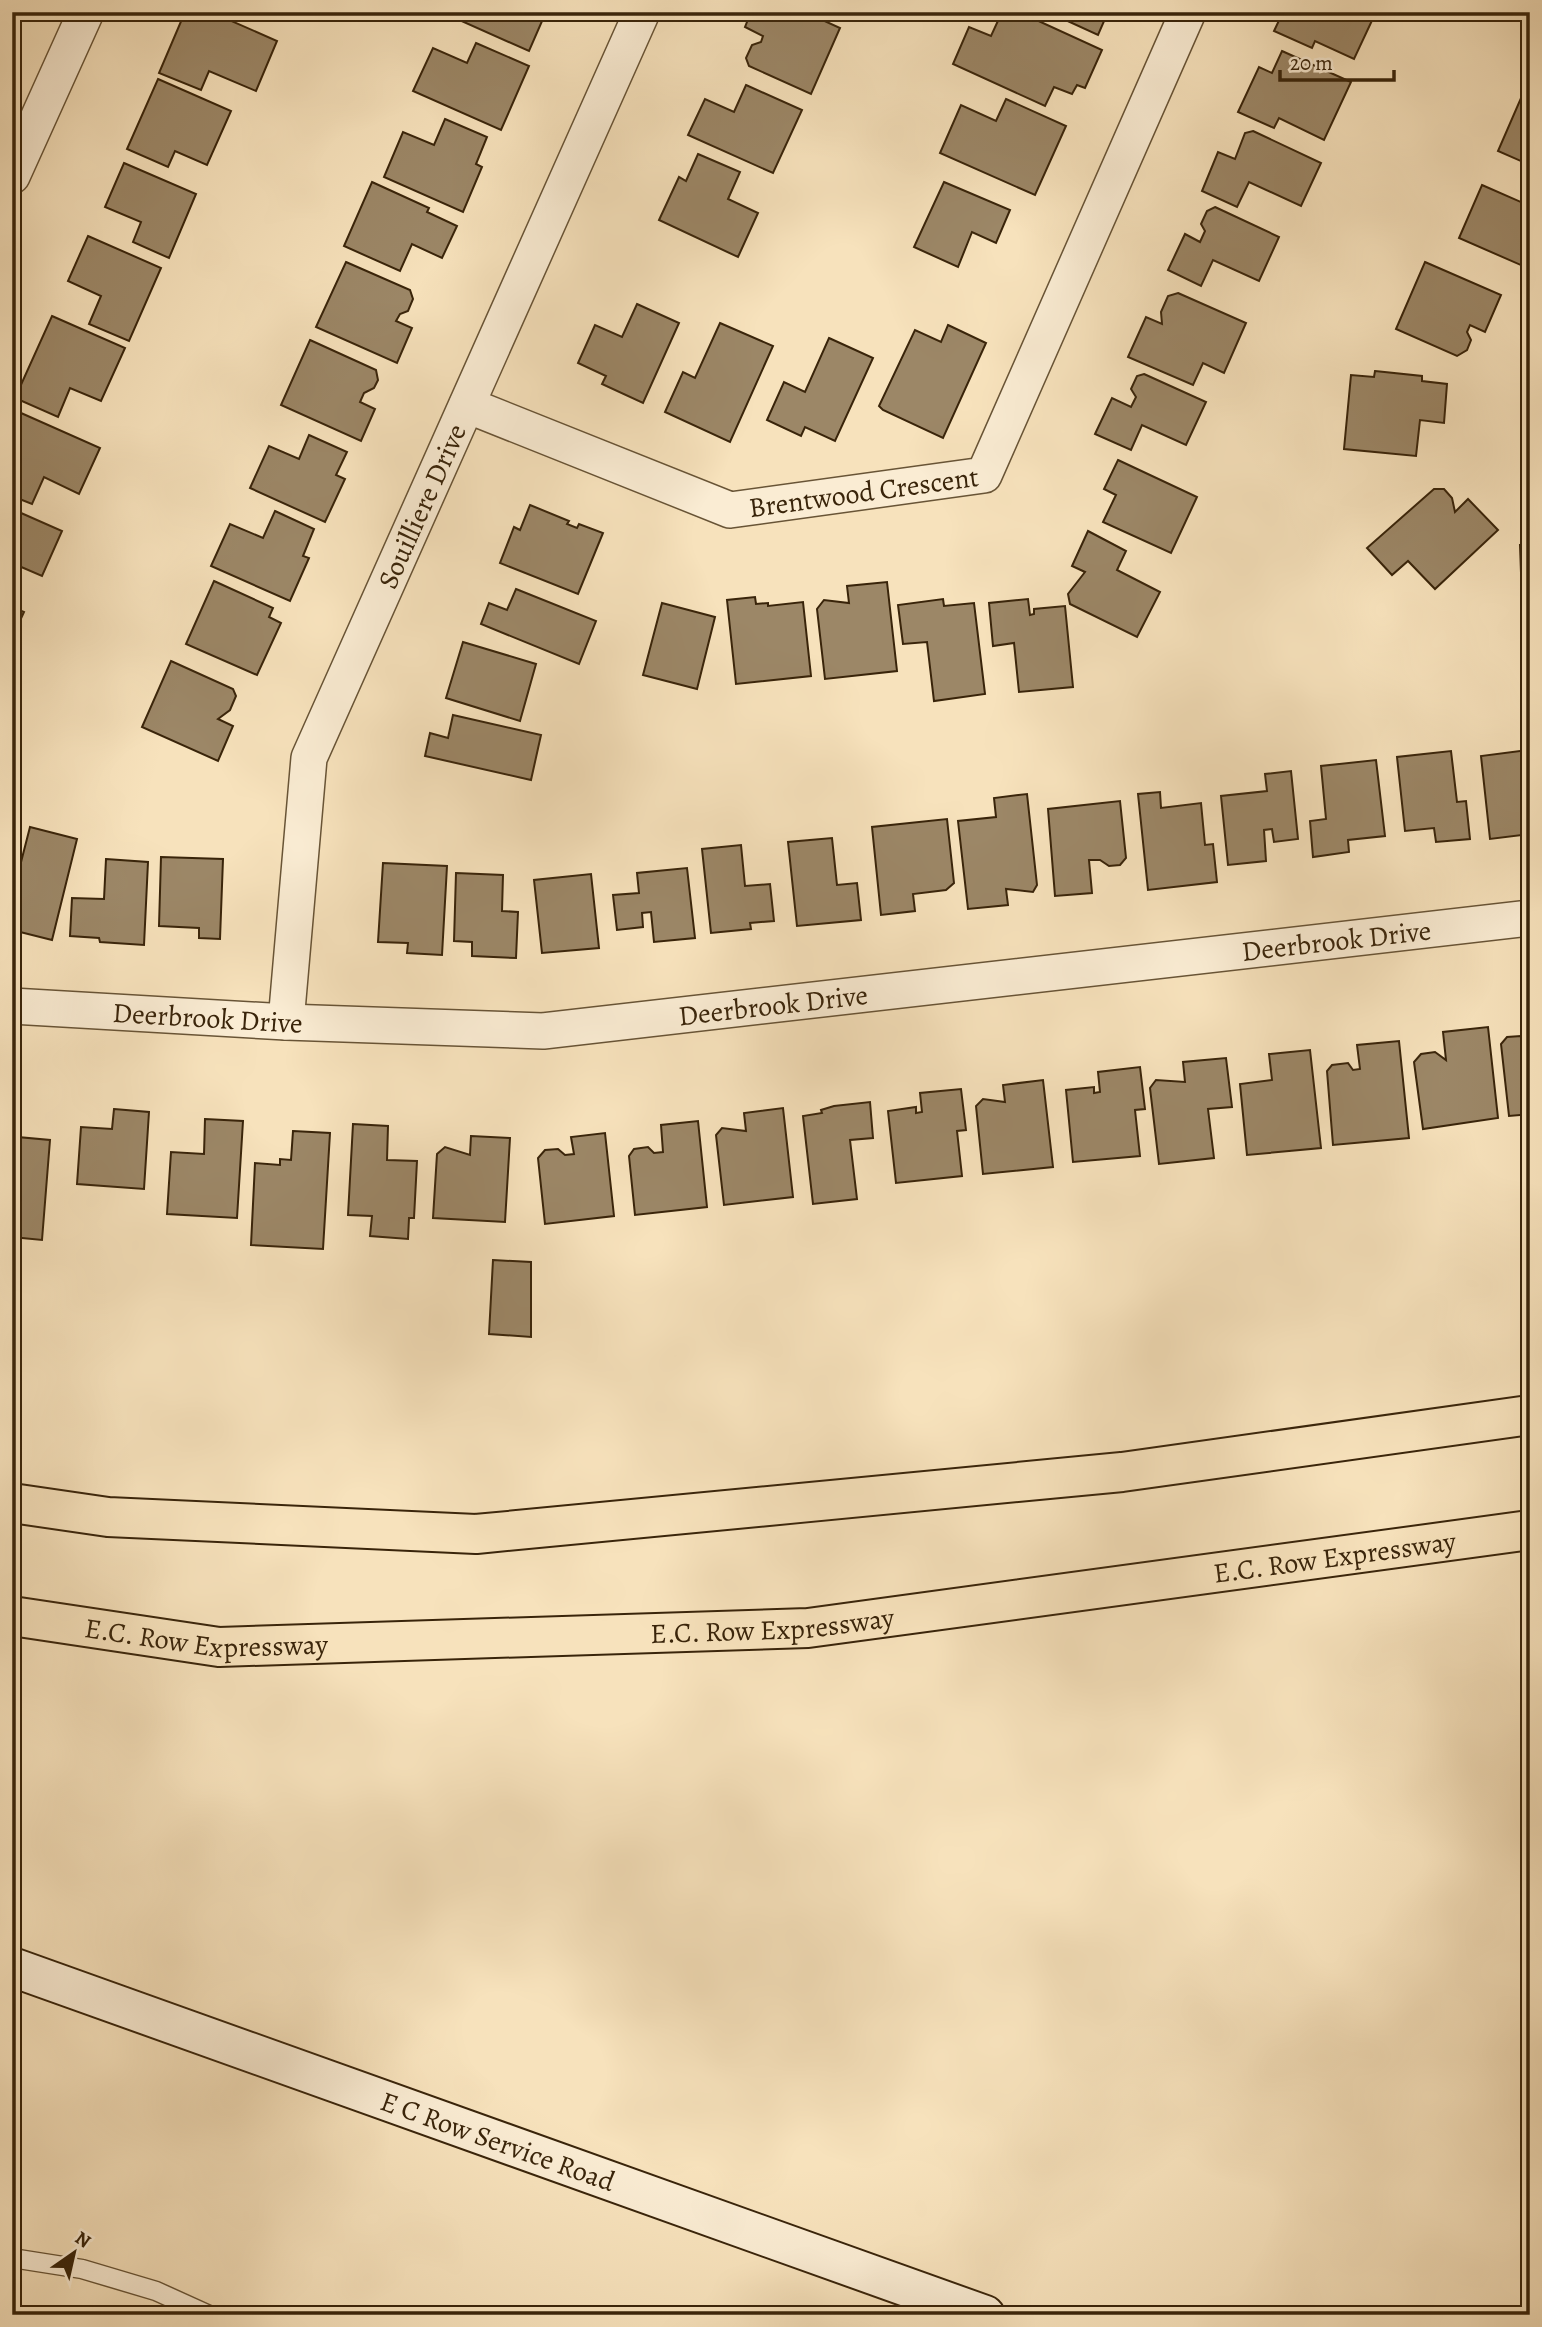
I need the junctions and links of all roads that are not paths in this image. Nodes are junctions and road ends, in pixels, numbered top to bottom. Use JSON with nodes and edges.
{"nodes":[{"id":1,"x":86,"y":12,"type":"edge"},
{"id":2,"x":642,"y":12,"type":"edge"},
{"id":3,"x":1188,"y":12,"type":"edge"},
{"id":4,"x":12,"y":176,"type":"edge"},
{"id":5,"x":467,"y":405,"type":"junction"},
{"id":6,"x":1530,"y":918,"type":"edge"},
{"id":7,"x":12,"y":1006,"type":"edge"},
{"id":8,"x":286,"y":1022,"type":"junction"},
{"id":9,"x":1530,"y":1415,"type":"edge"},
{"id":10,"x":12,"y":1503,"type":"edge"},
{"id":11,"x":1530,"y":1530,"type":"edge"},
{"id":12,"x":12,"y":1616,"type":"edge"},
{"id":13,"x":12,"y":1967,"type":"edge"},
{"id":14,"x":12,"y":2258,"type":"edge"},
{"id":15,"x":209,"y":2315,"type":"edge"},
{"id":16,"x":985,"y":2315,"type":"edge"}],
"edges":[{"from":1,"to":4,"type":"street"},
{"from":2,"to":5,"type":"street","name":"Souilliere Drive"},
{"from":3,"to":5,"type":"street","name":"Brentwood Crescent"},
{"from":5,"to":8,"type":"street","name":"Souilliere Drive"},
{"from":6,"to":8,"type":"street","name":"Deerbrook Drive"},
{"from":7,"to":8,"type":"street","name":"Deerbrook Drive"},
{"from":9,"to":10,"type":"highway"},
{"from":11,"to":12,"type":"highway","name":"E.C. Row Expressway"},
{"from":13,"to":16,"type":"street","name":"E C Row Service Road"},
{"from":14,"to":15,"type":"lane"}]}
